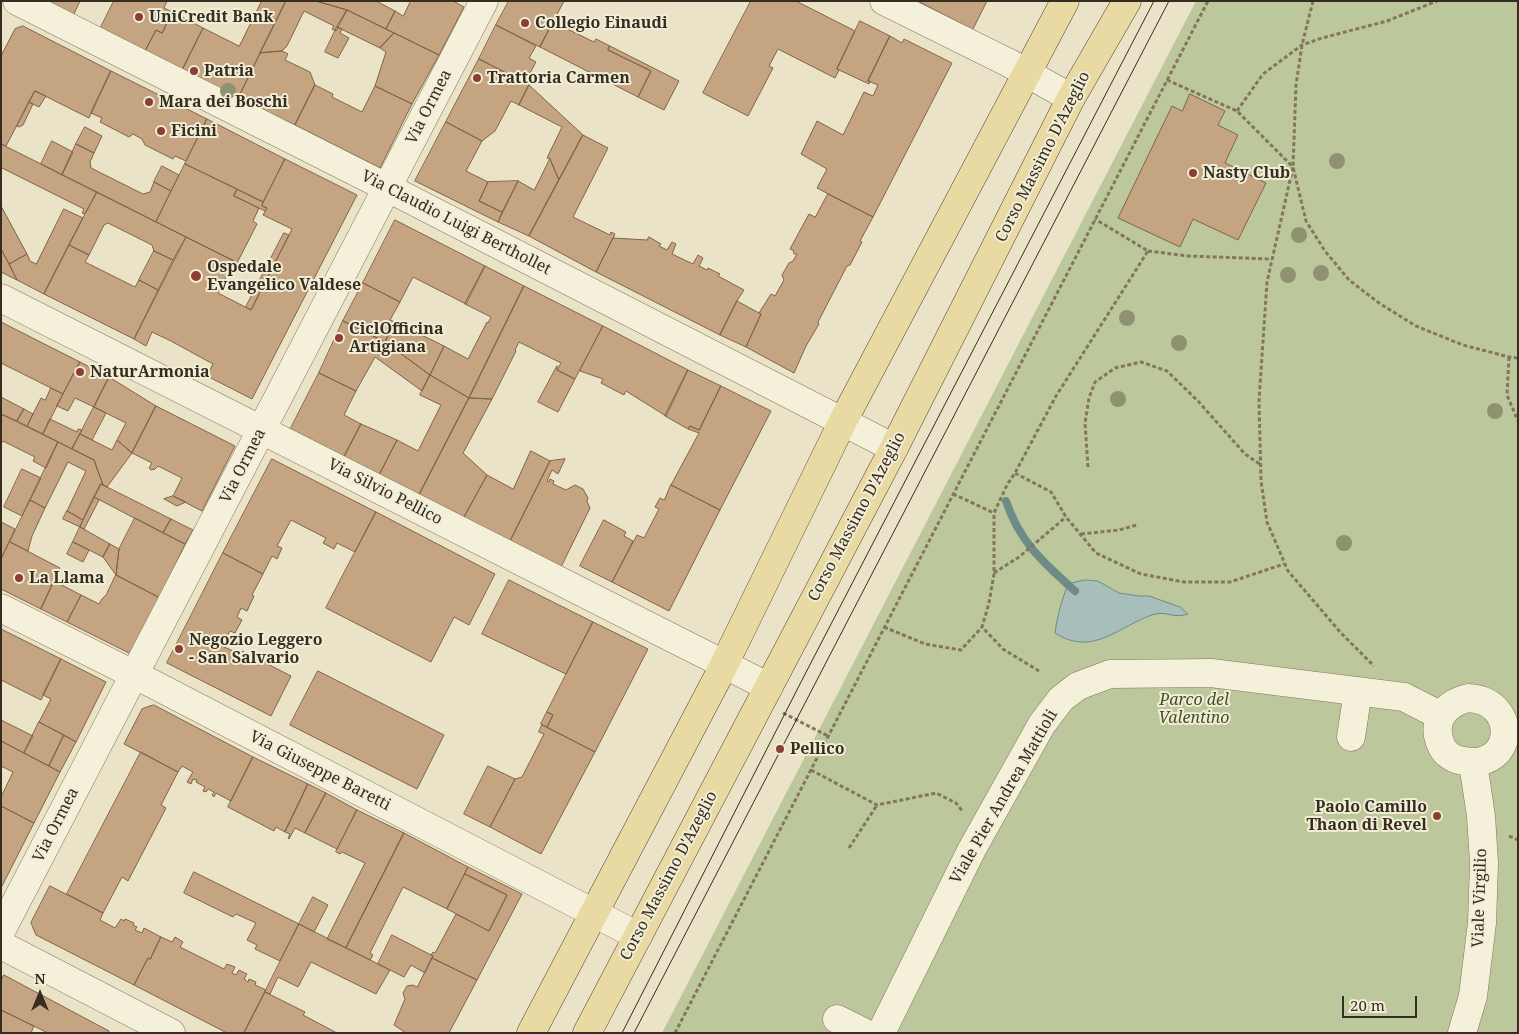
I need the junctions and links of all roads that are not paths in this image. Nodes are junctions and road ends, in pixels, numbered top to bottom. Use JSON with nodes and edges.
{"nodes":[{"id":1,"x":17,"y":1,"type":"edge"},
{"id":2,"x":484,"y":1,"type":"edge"},
{"id":3,"x":884,"y":1,"type":"edge"},
{"id":4,"x":1065,"y":1,"type":"edge"},
{"id":5,"x":1127,"y":1,"type":"edge"},
{"id":6,"x":1027,"y":72,"type":"junction"},
{"id":7,"x":1071,"y":98,"type":"junction"},
{"id":8,"x":388,"y":188,"type":"junction"},
{"id":9,"x":1,"y":298,"type":"edge"},
{"id":10,"x":843,"y":422,"type":"junction"},
{"id":11,"x":262,"y":429,"type":"junction"},
{"id":12,"x":894,"y":448,"type":"junction"},
{"id":13,"x":1,"y":608,"type":"edge"},
{"id":14,"x":725,"y":665,"type":"junction"},
{"id":15,"x":134,"y":674,"type":"junction"},
{"id":16,"x":769,"y":687,"type":"junction"},
{"id":17,"x":1358,"y":691,"type":"junction"},
{"id":18,"x":1510,"y":714,"type":"edge"},
{"id":19,"x":1441,"y":716,"type":"junction"},
{"id":20,"x":1351,"y":737,"type":"dead end"},
{"id":21,"x":1473,"y":763,"type":"junction"},
{"id":22,"x":595,"y":914,"type":"junction"},
{"id":23,"x":1,"y":931,"type":"edge"},
{"id":24,"x":638,"y":936,"type":"junction"},
{"id":25,"x":1,"y":946,"type":"edge"},
{"id":26,"x":837,"y":1019,"type":"dead end"},
{"id":27,"x":171,"y":1033,"type":"edge"},
{"id":28,"x":531,"y":1033,"type":"edge"},
{"id":29,"x":587,"y":1033,"type":"edge"},
{"id":30,"x":865,"y":1033,"type":"edge"},
{"id":31,"x":881,"y":1033,"type":"edge"},
{"id":32,"x":1462,"y":1033,"type":"edge"}],
"edges":[{"from":1,"to":8,"type":"street","name":"Via Claudio Luigi Berthollet"},
{"from":2,"to":8,"type":"street","name":"Via Ormea"},
{"from":3,"to":6,"type":"street"},
{"from":4,"to":6,"type":"main road"},
{"from":5,"to":7,"type":"main road","name":"Corso Massimo D'Azeglio"},
{"from":6,"to":7,"type":"street"},
{"from":6,"to":10,"type":"main road"},
{"from":7,"to":12,"type":"main road","name":"Corso Massimo D'Azeglio"},
{"from":8,"to":10,"type":"street","name":"Via Claudio Luigi Berthollet"},
{"from":8,"to":11,"type":"street","name":"Via Ormea"},
{"from":9,"to":11,"type":"street","name":"Via Silvio Pellico"},
{"from":10,"to":12,"type":"street","name":"Via Claudio Luigi Berthollet"},
{"from":10,"to":14,"type":"main road"},
{"from":11,"to":14,"type":"street","name":"Via Silvio Pellico"},
{"from":11,"to":15,"type":"street","name":"Via Ormea"},
{"from":12,"to":16,"type":"main road","name":"Corso Massimo D'Azeglio"},
{"from":13,"to":15,"type":"street","name":"Via Giuseppe Baretti"},
{"from":14,"to":16,"type":"street","name":"Via Silvio Pellico"},
{"from":14,"to":22,"type":"main road"},
{"from":15,"to":22,"type":"street","name":"Via Giuseppe Baretti"},
{"from":15,"to":23,"type":"street","name":"Via Ormea"},
{"from":16,"to":24,"type":"main road","name":"Corso Massimo D'Azeglio"},
{"from":17,"to":19,"type":"street","name":"Viale Pier Andrea Mattioli"},
{"from":17,"to":20,"type":"street"},
{"from":17,"to":31,"type":"street","name":"Viale Pier Andrea Mattioli"},
{"from":18,"to":19,"type":"street"},
{"from":18,"to":21,"type":"street"},
{"from":19,"to":21,"type":"street"},
{"from":21,"to":32,"type":"street","name":"Viale Virgilio"},
{"from":22,"to":24,"type":"street","name":"Via Giuseppe Baretti"},
{"from":22,"to":28,"type":"main road"},
{"from":24,"to":29,"type":"main road","name":"Corso Massimo D'Azeglio"},
{"from":25,"to":27,"type":"street"},
{"from":26,"to":30,"type":"street"}]}
